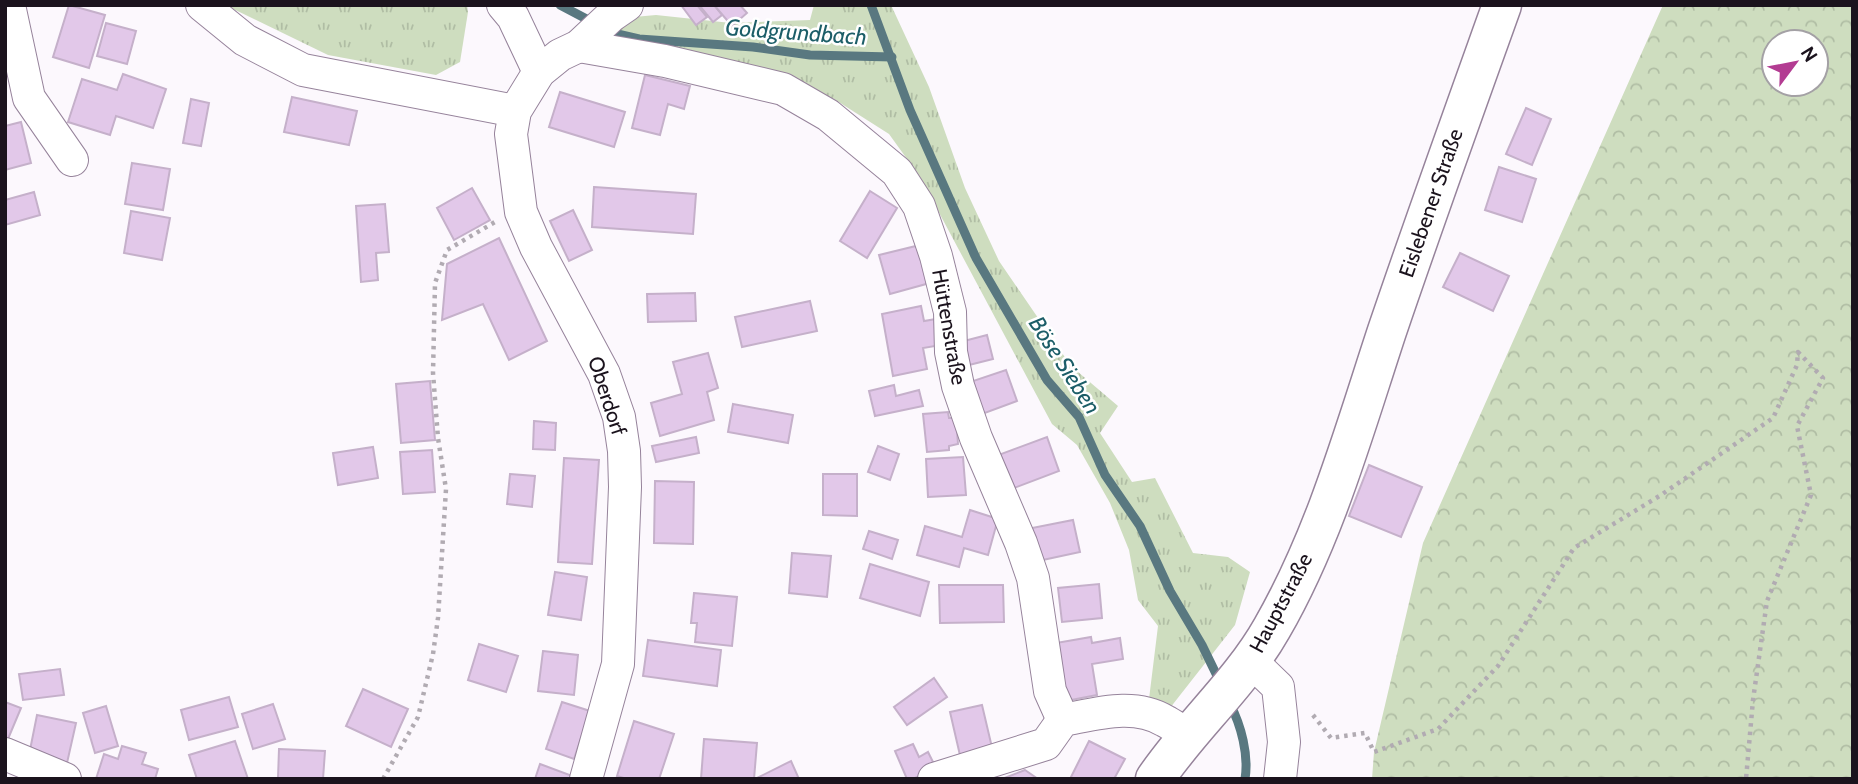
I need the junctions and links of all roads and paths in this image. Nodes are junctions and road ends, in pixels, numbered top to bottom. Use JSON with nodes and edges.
{"nodes":[{"id":1,"x":9,"y":5,"type":"edge"},
{"id":2,"x":202,"y":5,"type":"edge"},
{"id":3,"x":503,"y":5,"type":"edge"},
{"id":4,"x":627,"y":5,"type":"edge"},
{"id":5,"x":1502,"y":5,"type":"edge"},
{"id":6,"x":579,"y":46,"type":"junction"},
{"id":7,"x":539,"y":72,"type":"junction"},
{"id":8,"x":515,"y":111,"type":"junction"},
{"id":9,"x":72,"y":160,"type":"dead end"},
{"id":10,"x":521,"y":212,"type":"junction"},
{"id":11,"x":1364,"y":402,"type":"joint"},
{"id":12,"x":1245,"y":668,"type":"junction"},
{"id":13,"x":1308,"y":709,"type":"dead end"},
{"id":14,"x":1063,"y":720,"type":"junction"},
{"id":15,"x":1200,"y":721,"type":"junction"},
{"id":16,"x":5,"y":754,"type":"edge"},
{"id":17,"x":65,"y":779,"type":"edge"},
{"id":18,"x":383,"y":779,"type":"edge"},
{"id":19,"x":586,"y":779,"type":"edge"},
{"id":20,"x":934,"y":779,"type":"edge"},
{"id":21,"x":1155,"y":779,"type":"edge"},
{"id":22,"x":1280,"y":779,"type":"edge"},
{"id":23,"x":1746,"y":779,"type":"edge"}],
"edges":[{"from":1,"to":9,"type":"street"},
{"from":2,"to":8,"type":"street"},
{"from":3,"to":7,"type":"street"},
{"from":4,"to":6,"type":"street"},
{"from":5,"to":11,"type":"main road","name":"Eislebener Straße"},
{"from":6,"to":7,"type":"street","name":"Oberdorf"},
{"from":6,"to":14,"type":"street","name":"Hüttenstraße"},
{"from":7,"to":8,"type":"street","name":"Oberdorf"},
{"from":8,"to":10,"type":"street","name":"Oberdorf"},
{"from":10,"to":18,"type":"path"},
{"from":10,"to":19,"type":"street","name":"Oberdorf"},
{"from":11,"to":12,"type":"main road","name":"Hauptstraße"},
{"from":12,"to":15,"type":"main road","name":"Hauptstraße"},
{"from":12,"to":22,"type":"street"},
{"from":13,"to":23,"type":"path"},
{"from":14,"to":15,"type":"street"},
{"from":14,"to":20,"type":"street"},
{"from":15,"to":21,"type":"main road","name":"Hauptstraße"},
{"from":16,"to":17,"type":"street"}]}
